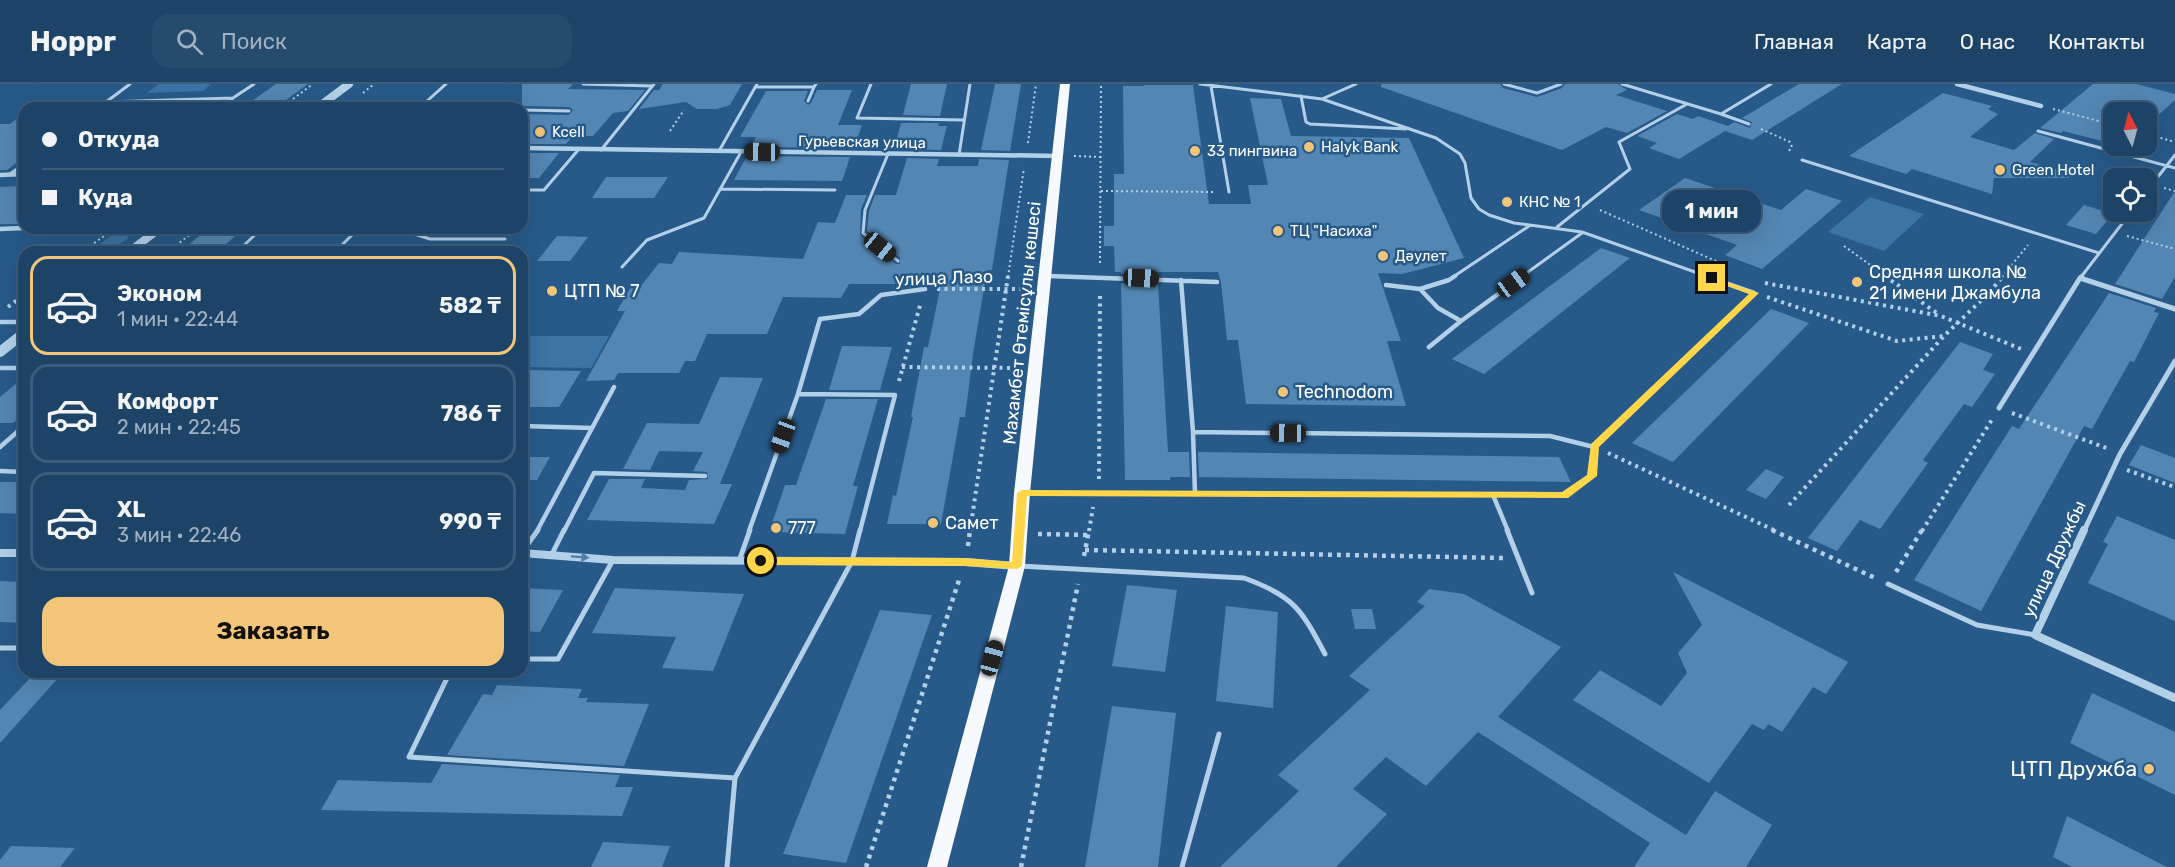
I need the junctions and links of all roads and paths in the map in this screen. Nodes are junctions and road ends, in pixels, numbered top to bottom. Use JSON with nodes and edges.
{"nodes":[{"id":1,"x":130,"y":84,"type":"edge"},
{"id":2,"x":254,"y":84,"type":"edge"},
{"id":3,"x":313,"y":84,"type":"edge"},
{"id":4,"x":349,"y":84,"type":"edge"},
{"id":5,"x":446,"y":84,"type":"edge"},
{"id":6,"x":583,"y":84,"type":"edge"},
{"id":7,"x":872,"y":84,"type":"edge"},
{"id":8,"x":970,"y":84,"type":"edge"},
{"id":9,"x":1036,"y":84,"type":"edge"},
{"id":10,"x":1065,"y":84,"type":"edge"},
{"id":11,"x":1200,"y":84,"type":"edge"},
{"id":12,"x":1253,"y":84,"type":"edge"},
{"id":13,"x":1356,"y":84,"type":"edge"},
{"id":14,"x":1504,"y":84,"type":"edge"},
{"id":15,"x":1561,"y":84,"type":"edge"},
{"id":16,"x":1622,"y":84,"type":"edge"},
{"id":17,"x":1771,"y":84,"type":"edge"},
{"id":18,"x":1957,"y":84,"type":"edge"},
{"id":19,"x":653,"y":85,"type":"edge"},
{"id":20,"x":757,"y":85,"type":"edge"},
{"id":21,"x":815,"y":86,"type":"edge"},
{"id":22,"x":1211,"y":86,"type":"junction"},
{"id":23,"x":1242,"y":88,"type":"junction"},
{"id":24,"x":1301,"y":96,"type":"junction"},
{"id":25,"x":233,"y":98,"type":"junction"},
{"id":26,"x":1322,"y":99,"type":"junction"},
{"id":27,"x":106,"y":102,"type":"joint"},
{"id":28,"x":227,"y":102,"type":"edge"},
{"id":29,"x":289,"y":102,"type":"edge"},
{"id":30,"x":325,"y":102,"type":"edge"},
{"id":31,"x":426,"y":102,"type":"edge"},
{"id":32,"x":808,"y":102,"type":"dead end"},
{"id":33,"x":1687,"y":104,"type":"junction"},
{"id":34,"x":2041,"y":106,"type":"joint"},
{"id":35,"x":528,"y":110,"type":"edge"},
{"id":36,"x":684,"y":110,"type":"dead end"},
{"id":37,"x":569,"y":111,"type":"dead end"},
{"id":38,"x":1721,"y":114,"type":"junction"},
{"id":39,"x":963,"y":120,"type":"junction"},
{"id":40,"x":2103,"y":122,"type":"edge"},
{"id":41,"x":1749,"y":124,"type":"joint"},
{"id":42,"x":1412,"y":130,"type":"junction"},
{"id":43,"x":670,"y":131,"type":"dead end"},
{"id":44,"x":2038,"y":131,"type":"dead end"},
{"id":45,"x":2157,"y":137,"type":"edge"},
{"id":46,"x":2175,"y":142,"type":"edge"},
{"id":47,"x":528,"y":148,"type":"edge"},
{"id":48,"x":579,"y":149,"type":"junction"},
{"id":49,"x":601,"y":150,"type":"junction"},
{"id":50,"x":719,"y":151,"type":"junction"},
{"id":51,"x":741,"y":152,"type":"junction"},
{"id":52,"x":888,"y":154,"type":"junction"},
{"id":53,"x":2175,"y":154,"type":"edge"},
{"id":54,"x":959,"y":155,"type":"junction"},
{"id":55,"x":1026,"y":156,"type":"junction"},
{"id":56,"x":1059,"y":156,"type":"junction"},
{"id":57,"x":1101,"y":157,"type":"dead end"},
{"id":58,"x":1802,"y":160,"type":"joint"},
{"id":59,"x":2165,"y":165,"type":"junction"},
{"id":60,"x":18,"y":168,"type":"edge"},
{"id":61,"x":2175,"y":168,"type":"edge"},
{"id":62,"x":10,"y":174,"type":"junction"},
{"id":63,"x":18,"y":174,"type":"edge"},
{"id":64,"x":0,"y":175,"type":"edge"},
{"id":65,"x":2157,"y":176,"type":"edge"},
{"id":66,"x":720,"y":189,"type":"junction"},
{"id":67,"x":528,"y":190,"type":"edge"},
{"id":68,"x":836,"y":190,"type":"dead end"},
{"id":69,"x":1101,"y":191,"type":"dead end"},
{"id":70,"x":1229,"y":192,"type":"joint"},
{"id":71,"x":1586,"y":204,"type":"junction"},
{"id":72,"x":2123,"y":222,"type":"edge"},
{"id":73,"x":1529,"y":226,"type":"junction"},
{"id":74,"x":1557,"y":227,"type":"junction"},
{"id":75,"x":18,"y":228,"type":"edge"},
{"id":76,"x":0,"y":229,"type":"edge"},
{"id":77,"x":1582,"y":232,"type":"junction"},
{"id":78,"x":2115,"y":232,"type":"junction"},
{"id":79,"x":2037,"y":233,"type":"junction"},
{"id":80,"x":107,"y":234,"type":"edge"},
{"id":81,"x":152,"y":234,"type":"edge"},
{"id":82,"x":190,"y":234,"type":"edge"},
{"id":83,"x":256,"y":234,"type":"edge"},
{"id":84,"x":352,"y":234,"type":"edge"},
{"id":85,"x":412,"y":234,"type":"edge"},
{"id":86,"x":505,"y":239,"type":"dead end"},
{"id":87,"x":90,"y":246,"type":"edge"},
{"id":88,"x":137,"y":246,"type":"edge"},
{"id":89,"x":176,"y":246,"type":"edge"},
{"id":90,"x":243,"y":246,"type":"edge"},
{"id":91,"x":341,"y":246,"type":"edge"},
{"id":92,"x":1844,"y":246,"type":"dead end"},
{"id":93,"x":2175,"y":249,"type":"edge"},
{"id":94,"x":2099,"y":253,"type":"junction"},
{"id":95,"x":898,"y":261,"type":"dead end"},
{"id":96,"x":622,"y":267,"type":"dead end"},
{"id":97,"x":1732,"y":268,"type":"dead end"},
{"id":98,"x":2080,"y":278,"type":"junction"},
{"id":99,"x":1181,"y":280,"type":"junction"},
{"id":100,"x":1045,"y":282,"type":"junction"},
{"id":101,"x":1217,"y":282,"type":"dead end"},
{"id":102,"x":1764,"y":282,"type":"dead end"},
{"id":103,"x":1386,"y":285,"type":"dead end"},
{"id":104,"x":925,"y":289,"type":"junction"},
{"id":105,"x":1007,"y":289,"type":"junction"},
{"id":106,"x":1420,"y":289,"type":"junction"},
{"id":107,"x":1755,"y":293,"type":"junction"},
{"id":108,"x":18,"y":299,"type":"edge"},
{"id":109,"x":2175,"y":309,"type":"edge"},
{"id":110,"x":0,"y":312,"type":"edge"},
{"id":111,"x":1941,"y":316,"type":"junction"},
{"id":112,"x":0,"y":321,"type":"edge"},
{"id":113,"x":1461,"y":321,"type":"junction"},
{"id":114,"x":18,"y":322,"type":"edge"},
{"id":115,"x":1958,"y":323,"type":"junction"},
{"id":116,"x":1945,"y":335,"type":"junction"},
{"id":117,"x":18,"y":338,"type":"edge"},
{"id":118,"x":1429,"y":346,"type":"dead end"},
{"id":119,"x":0,"y":352,"type":"edge"},
{"id":120,"x":2032,"y":354,"type":"junction"},
{"id":121,"x":2175,"y":361,"type":"edge"},
{"id":122,"x":902,"y":367,"type":"junction"},
{"id":123,"x":0,"y":368,"type":"edge"},
{"id":124,"x":18,"y":368,"type":"edge"},
{"id":125,"x":995,"y":368,"type":"junction"},
{"id":126,"x":1035,"y":368,"type":"junction"},
{"id":127,"x":614,"y":387,"type":"dead end"},
{"id":128,"x":798,"y":394,"type":"junction"},
{"id":129,"x":895,"y":395,"type":"junction"},
{"id":130,"x":1999,"y":408,"type":"junction"},
{"id":131,"x":528,"y":426,"type":"edge"},
{"id":132,"x":592,"y":428,"type":"junction"},
{"id":133,"x":18,"y":431,"type":"edge"},
{"id":134,"x":1193,"y":432,"type":"junction"},
{"id":135,"x":0,"y":447,"type":"edge"},
{"id":136,"x":1594,"y":447,"type":"junction"},
{"id":137,"x":2120,"y":454,"type":"junction"},
{"id":138,"x":2115,"y":466,"type":"junction"},
{"id":139,"x":0,"y":471,"type":"edge"},
{"id":140,"x":18,"y":472,"type":"edge"},
{"id":141,"x":705,"y":476,"type":"dead end"},
{"id":142,"x":2175,"y":488,"type":"edge"},
{"id":143,"x":1022,"y":493,"type":"junction"},
{"id":144,"x":1195,"y":494,"type":"junction"},
{"id":145,"x":1493,"y":495,"type":"junction"},
{"id":146,"x":1789,"y":505,"type":"dead end"},
{"id":147,"x":1019,"y":533,"type":"junction"},
{"id":148,"x":1088,"y":535,"type":"dead end"},
{"id":149,"x":528,"y":545,"type":"edge"},
{"id":150,"x":1085,"y":550,"type":"dead end"},
{"id":151,"x":0,"y":553,"type":"edge"},
{"id":152,"x":18,"y":553,"type":"edge"},
{"id":153,"x":528,"y":554,"type":"edge"},
{"id":154,"x":551,"y":556,"type":"junction"},
{"id":155,"x":1518,"y":558,"type":"junction"},
{"id":156,"x":613,"y":560,"type":"junction"},
{"id":157,"x":739,"y":561,"type":"junction"},
{"id":158,"x":852,"y":561,"type":"junction"},
{"id":159,"x":965,"y":562,"type":"junction"},
{"id":160,"x":1017,"y":566,"type":"junction"},
{"id":161,"x":1888,"y":584,"type":"junction"},
{"id":162,"x":1532,"y":593,"type":"dead end"},
{"id":163,"x":2035,"y":635,"type":"junction"},
{"id":164,"x":0,"y":648,"type":"edge"},
{"id":165,"x":18,"y":648,"type":"edge"},
{"id":166,"x":1325,"y":654,"type":"dead end"},
{"id":167,"x":528,"y":659,"type":"edge"},
{"id":168,"x":447,"y":678,"type":"edge"},
{"id":169,"x":2175,"y":698,"type":"edge"},
{"id":170,"x":1219,"y":734,"type":"dead end"},
{"id":171,"x":735,"y":778,"type":"junction"},
{"id":172,"x":726,"y":867,"type":"edge"},
{"id":173,"x":866,"y":867,"type":"edge"},
{"id":174,"x":937,"y":867,"type":"edge"},
{"id":175,"x":1182,"y":867,"type":"edge"}],
"edges":[{"from":1,"to":27,"type":"lane"},
{"from":2,"to":25,"type":"lane"},
{"from":3,"to":29,"type":"path"},
{"from":4,"to":30,"type":"street"},
{"from":5,"to":31,"type":"lane"},
{"from":6,"to":19,"type":"lane"},
{"from":7,"to":39,"type":"lane"},
{"from":8,"to":39,"type":"lane"},
{"from":9,"to":55,"type":"path"},
{"from":10,"to":56,"type":"main road","name":"Махамбет Өтемісұлы көшесі"},
{"from":11,"to":22,"type":"lane"},
{"from":12,"to":23,"type":"lane"},
{"from":13,"to":26,"type":"lane"},
{"from":14,"to":15,"type":"lane"},
{"from":16,"to":33,"type":"lane"},
{"from":17,"to":38,"type":"lane"},
{"from":18,"to":34,"type":"street"},
{"from":19,"to":49,"type":"lane"},
{"from":20,"to":21,"type":"lane"},
{"from":20,"to":50,"type":"lane"},
{"from":21,"to":32,"type":"lane"},
{"from":22,"to":23,"type":"lane"},
{"from":22,"to":70,"type":"lane"},
{"from":23,"to":24,"type":"lane"},
{"from":24,"to":26,"type":"lane"},
{"from":24,"to":42,"type":"lane"},
{"from":25,"to":27,"type":"lane"},
{"from":25,"to":28,"type":"lane"},
{"from":26,"to":42,"type":"lane"},
{"from":33,"to":38,"type":"lane"},
{"from":33,"to":71,"type":"lane"},
{"from":34,"to":40,"type":"path"},
{"from":35,"to":37,"type":"lane"},
{"from":36,"to":43,"type":"path"},
{"from":38,"to":41,"type":"lane"},
{"from":39,"to":54,"type":"lane"},
{"from":41,"to":58,"type":"path"},
{"from":42,"to":73,"type":"lane"},
{"from":44,"to":59,"type":"lane"},
{"from":45,"to":46,"type":"path"},
{"from":47,"to":48,"type":"street","name":"Гурьевская улица"},
{"from":48,"to":49,"type":"street","name":"Гурьевская улица"},
{"from":48,"to":67,"type":"lane"},
{"from":49,"to":50,"type":"street","name":"Гурьевская улица"},
{"from":50,"to":51,"type":"street","name":"Гурьевская улица"},
{"from":51,"to":52,"type":"street","name":"Гурьевская улица"},
{"from":51,"to":66,"type":"lane"},
{"from":52,"to":54,"type":"street","name":"Гурьевская улица"},
{"from":52,"to":95,"type":"lane"},
{"from":53,"to":59,"type":"lane"},
{"from":54,"to":55,"type":"street","name":"Гурьевская улица"},
{"from":55,"to":56,"type":"street","name":"Гурьевская улица"},
{"from":55,"to":105,"type":"path"},
{"from":56,"to":57,"type":"path"},
{"from":56,"to":100,"type":"main road","name":"Махамбет Өтемісұлы көшесі"},
{"from":58,"to":79,"type":"lane"},
{"from":59,"to":61,"type":"lane"},
{"from":59,"to":65,"type":"lane"},
{"from":60,"to":62,"type":"lane"},
{"from":62,"to":63,"type":"street"},
{"from":62,"to":64,"type":"street"},
{"from":66,"to":68,"type":"lane"},
{"from":66,"to":96,"type":"lane"},
{"from":69,"to":70,"type":"path"},
{"from":71,"to":74,"type":"lane"},
{"from":71,"to":97,"type":"path"},
{"from":72,"to":78,"type":"lane"},
{"from":73,"to":74,"type":"lane"},
{"from":73,"to":106,"type":"lane"},
{"from":74,"to":77,"type":"lane"},
{"from":75,"to":76,"type":"street"},
{"from":77,"to":107,"type":"lane"},
{"from":77,"to":113,"type":"lane"},
{"from":78,"to":93,"type":"path"},
{"from":78,"to":94,"type":"lane"},
{"from":79,"to":94,"type":"lane"},
{"from":79,"to":115,"type":"path"},
{"from":80,"to":87,"type":"path"},
{"from":81,"to":88,"type":"street"},
{"from":82,"to":89,"type":"path"},
{"from":83,"to":90,"type":"lane"},
{"from":84,"to":91,"type":"lane"},
{"from":85,"to":86,"type":"lane"},
{"from":92,"to":111,"type":"path"},
{"from":94,"to":98,"type":"lane"},
{"from":98,"to":109,"type":"street"},
{"from":98,"to":120,"type":"street"},
{"from":99,"to":100,"type":"lane"},
{"from":99,"to":101,"type":"lane"},
{"from":99,"to":134,"type":"lane"},
{"from":100,"to":105,"type":"path","name":"улица Лазо"},
{"from":100,"to":126,"type":"main road","name":"Махамбет Өтемісұлы көшесі"},
{"from":102,"to":111,"type":"path"},
{"from":103,"to":106,"type":"lane"},
{"from":104,"to":105,"type":"path","name":"улица Лазо"},
{"from":104,"to":122,"type":"path"},
{"from":104,"to":128,"type":"lane","name":"улица Лазо"},
{"from":105,"to":125,"type":"path"},
{"from":106,"to":113,"type":"lane"},
{"from":107,"to":116,"type":"path"},
{"from":107,"to":136,"type":"lane"},
{"from":108,"to":110,"type":"path"},
{"from":111,"to":115,"type":"path"},
{"from":112,"to":114,"type":"lane"},
{"from":113,"to":118,"type":"lane"},
{"from":115,"to":116,"type":"path"},
{"from":115,"to":120,"type":"path"},
{"from":116,"to":146,"type":"path"},
{"from":117,"to":119,"type":"street"},
{"from":120,"to":130,"type":"street"},
{"from":121,"to":137,"type":"street","name":"улица Дружбы"},
{"from":122,"to":125,"type":"path"},
{"from":122,"to":129,"type":"path"},
{"from":123,"to":124,"type":"lane"},
{"from":125,"to":126,"type":"path"},
{"from":125,"to":159,"type":"path"},
{"from":126,"to":143,"type":"main road","name":"Махамбет Өтемісұлы көшесі"},
{"from":127,"to":132,"type":"lane"},
{"from":128,"to":129,"type":"lane"},
{"from":128,"to":157,"type":"lane","name":"улица Лазо"},
{"from":129,"to":158,"type":"lane"},
{"from":130,"to":137,"type":"path"},
{"from":130,"to":161,"type":"path"},
{"from":131,"to":132,"type":"lane"},
{"from":132,"to":149,"type":"lane"},
{"from":133,"to":135,"type":"lane"},
{"from":134,"to":136,"type":"lane"},
{"from":134,"to":144,"type":"lane"},
{"from":136,"to":145,"type":"lane"},
{"from":136,"to":161,"type":"path"},
{"from":137,"to":138,"type":"street","name":"улица Дружбы"},
{"from":138,"to":142,"type":"path"},
{"from":138,"to":163,"type":"street","name":"улица Дружбы"},
{"from":139,"to":140,"type":"lane"},
{"from":141,"to":154,"type":"lane"},
{"from":143,"to":144,"type":"lane"},
{"from":143,"to":147,"type":"main road","name":"Махамбет Өтемісұлы көшесі"},
{"from":144,"to":145,"type":"lane"},
{"from":145,"to":155,"type":"lane"},
{"from":147,"to":148,"type":"path"},
{"from":147,"to":160,"type":"main road","name":"Махамбет Өтемісұлы көшесі"},
{"from":150,"to":155,"type":"path"},
{"from":151,"to":152,"type":"street"},
{"from":153,"to":154,"type":"street"},
{"from":154,"to":156,"type":"street","one_way":true},
{"from":155,"to":162,"type":"lane"},
{"from":156,"to":157,"type":"street"},
{"from":156,"to":167,"type":"lane"},
{"from":157,"to":158,"type":"street"},
{"from":158,"to":159,"type":"street"},
{"from":158,"to":171,"type":"lane"},
{"from":159,"to":160,"type":"street"},
{"from":159,"to":173,"type":"path"},
{"from":160,"to":166,"type":"lane"},
{"from":160,"to":174,"type":"main road","name":"Махамбет Өтемісұлы көшесі"},
{"from":161,"to":163,"type":"lane"},
{"from":163,"to":169,"type":"street","name":"улица Дружбы"},
{"from":164,"to":165,"type":"lane"},
{"from":168,"to":171,"type":"lane"},
{"from":170,"to":175,"type":"lane"},
{"from":171,"to":172,"type":"lane"}]}
